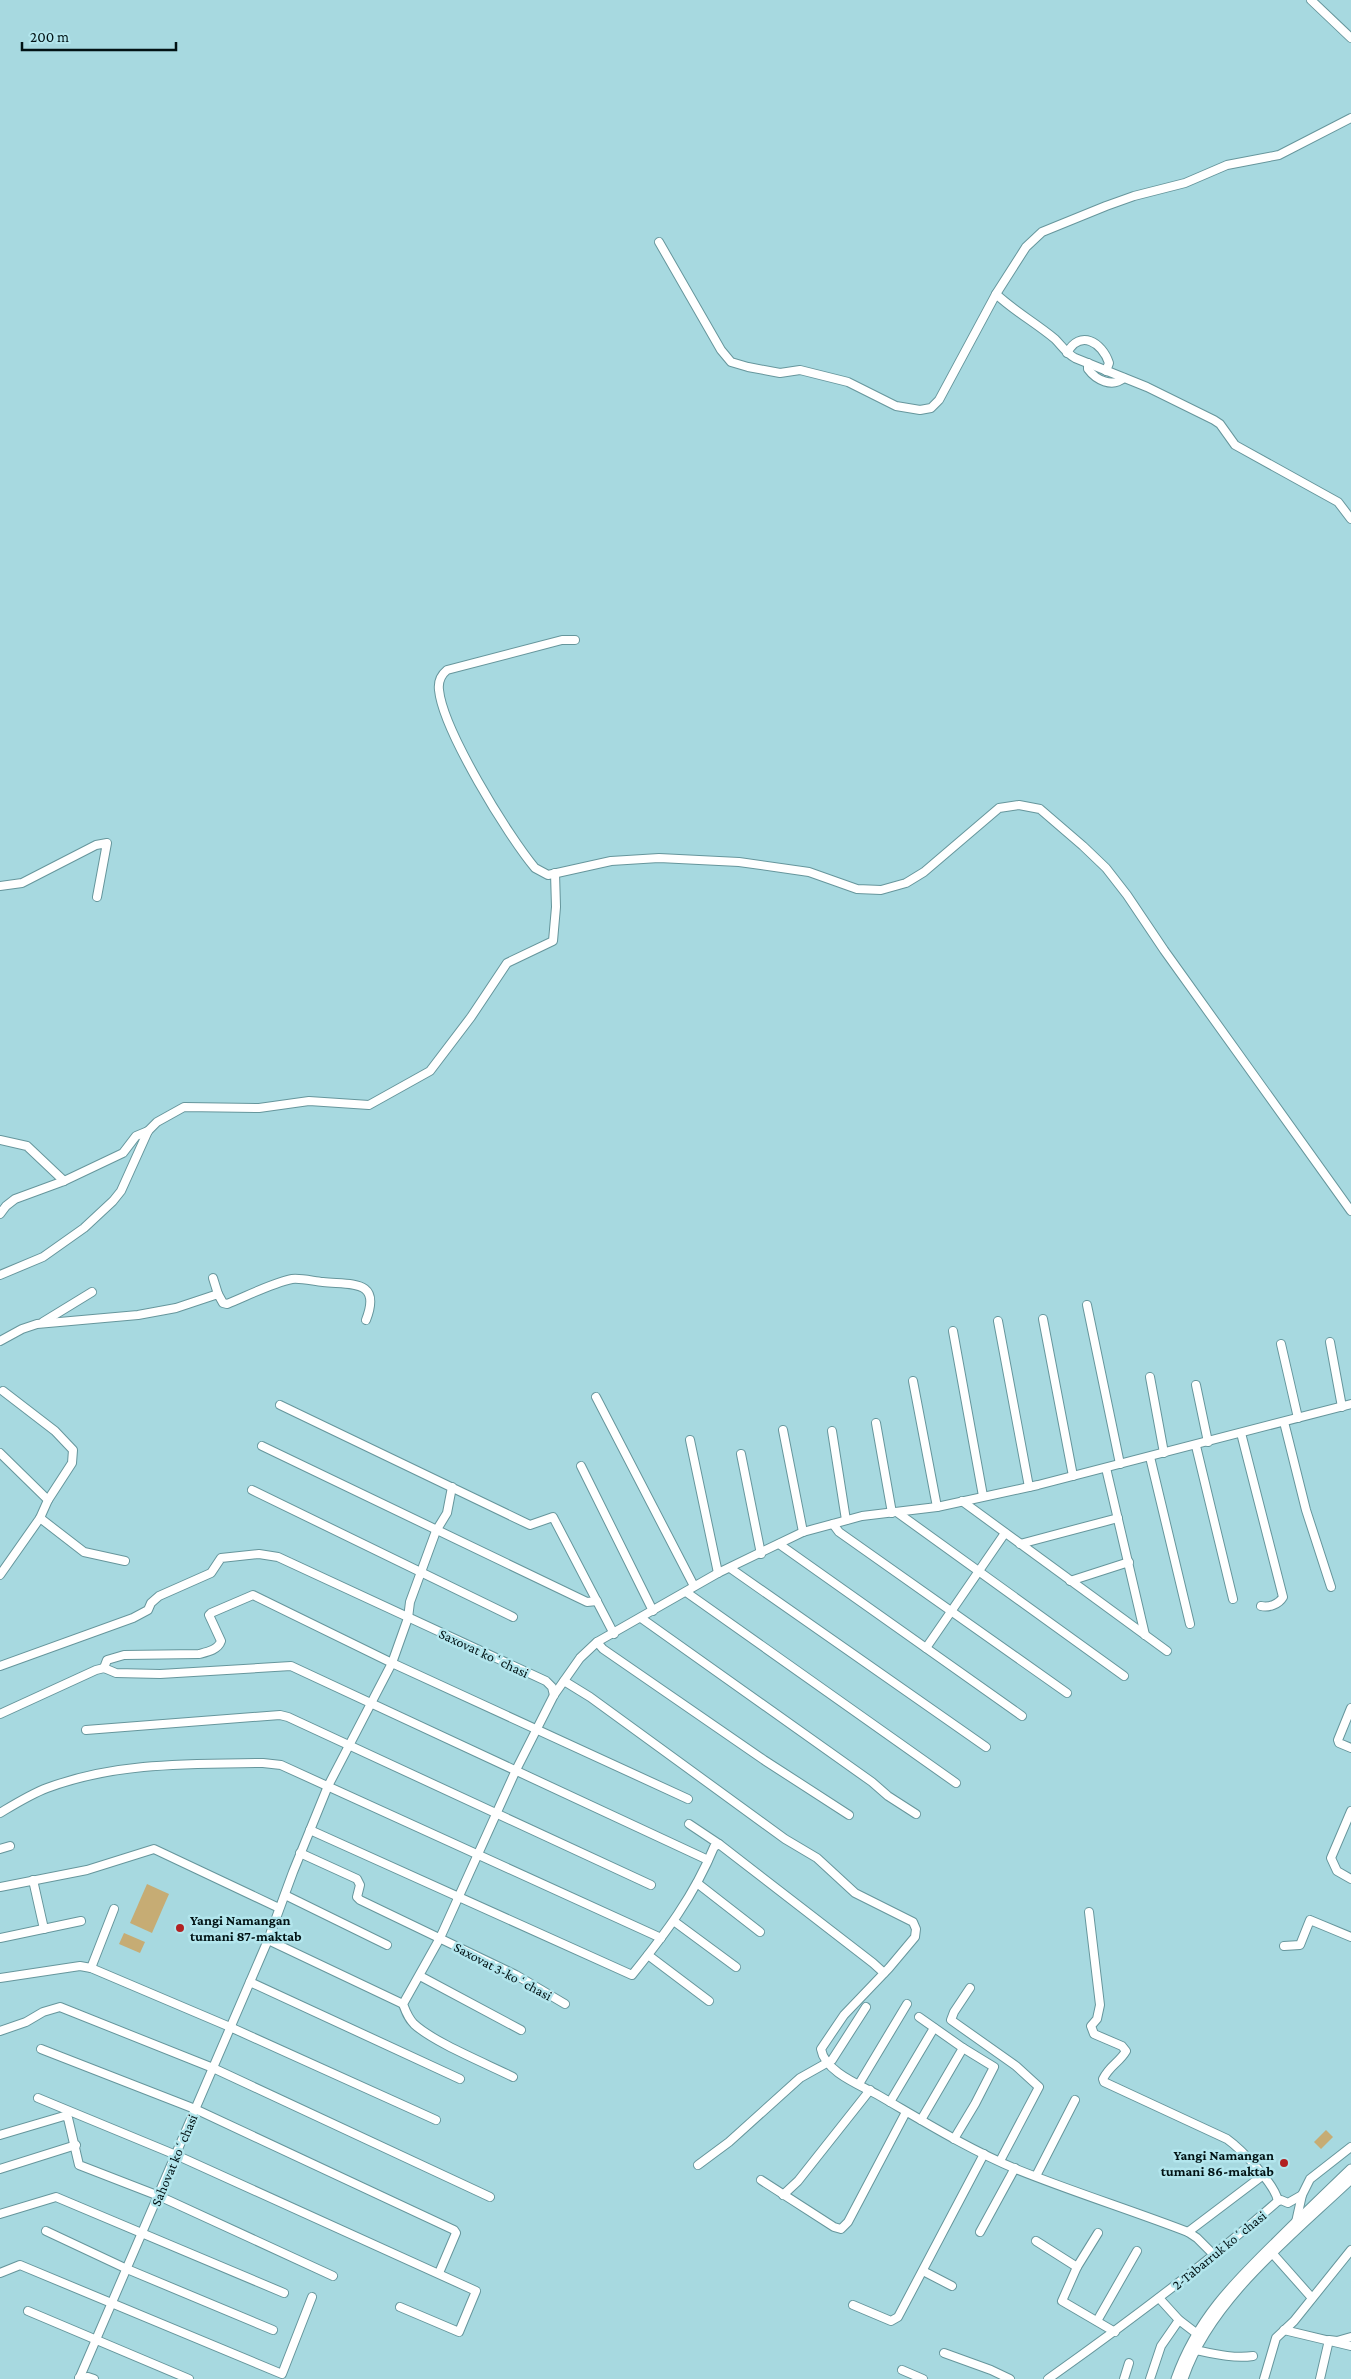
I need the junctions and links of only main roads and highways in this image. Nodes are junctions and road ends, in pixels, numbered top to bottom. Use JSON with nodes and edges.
{"nodes":[{"id":1,"x":1351,"y":2168,"type":"edge"},
{"id":2,"x":1351,"y":2178,"type":"edge"},
{"id":3,"x":1193,"y":2349,"type":"junction"},
{"id":4,"x":1176,"y":2379,"type":"edge"},
{"id":5,"x":1183,"y":2379,"type":"edge"}],
"edges":[{"from":1,"to":3,"type":"main road"},
{"from":2,"to":3,"type":"main road"},
{"from":3,"to":4,"type":"main road"},
{"from":3,"to":5,"type":"main road"}]}
